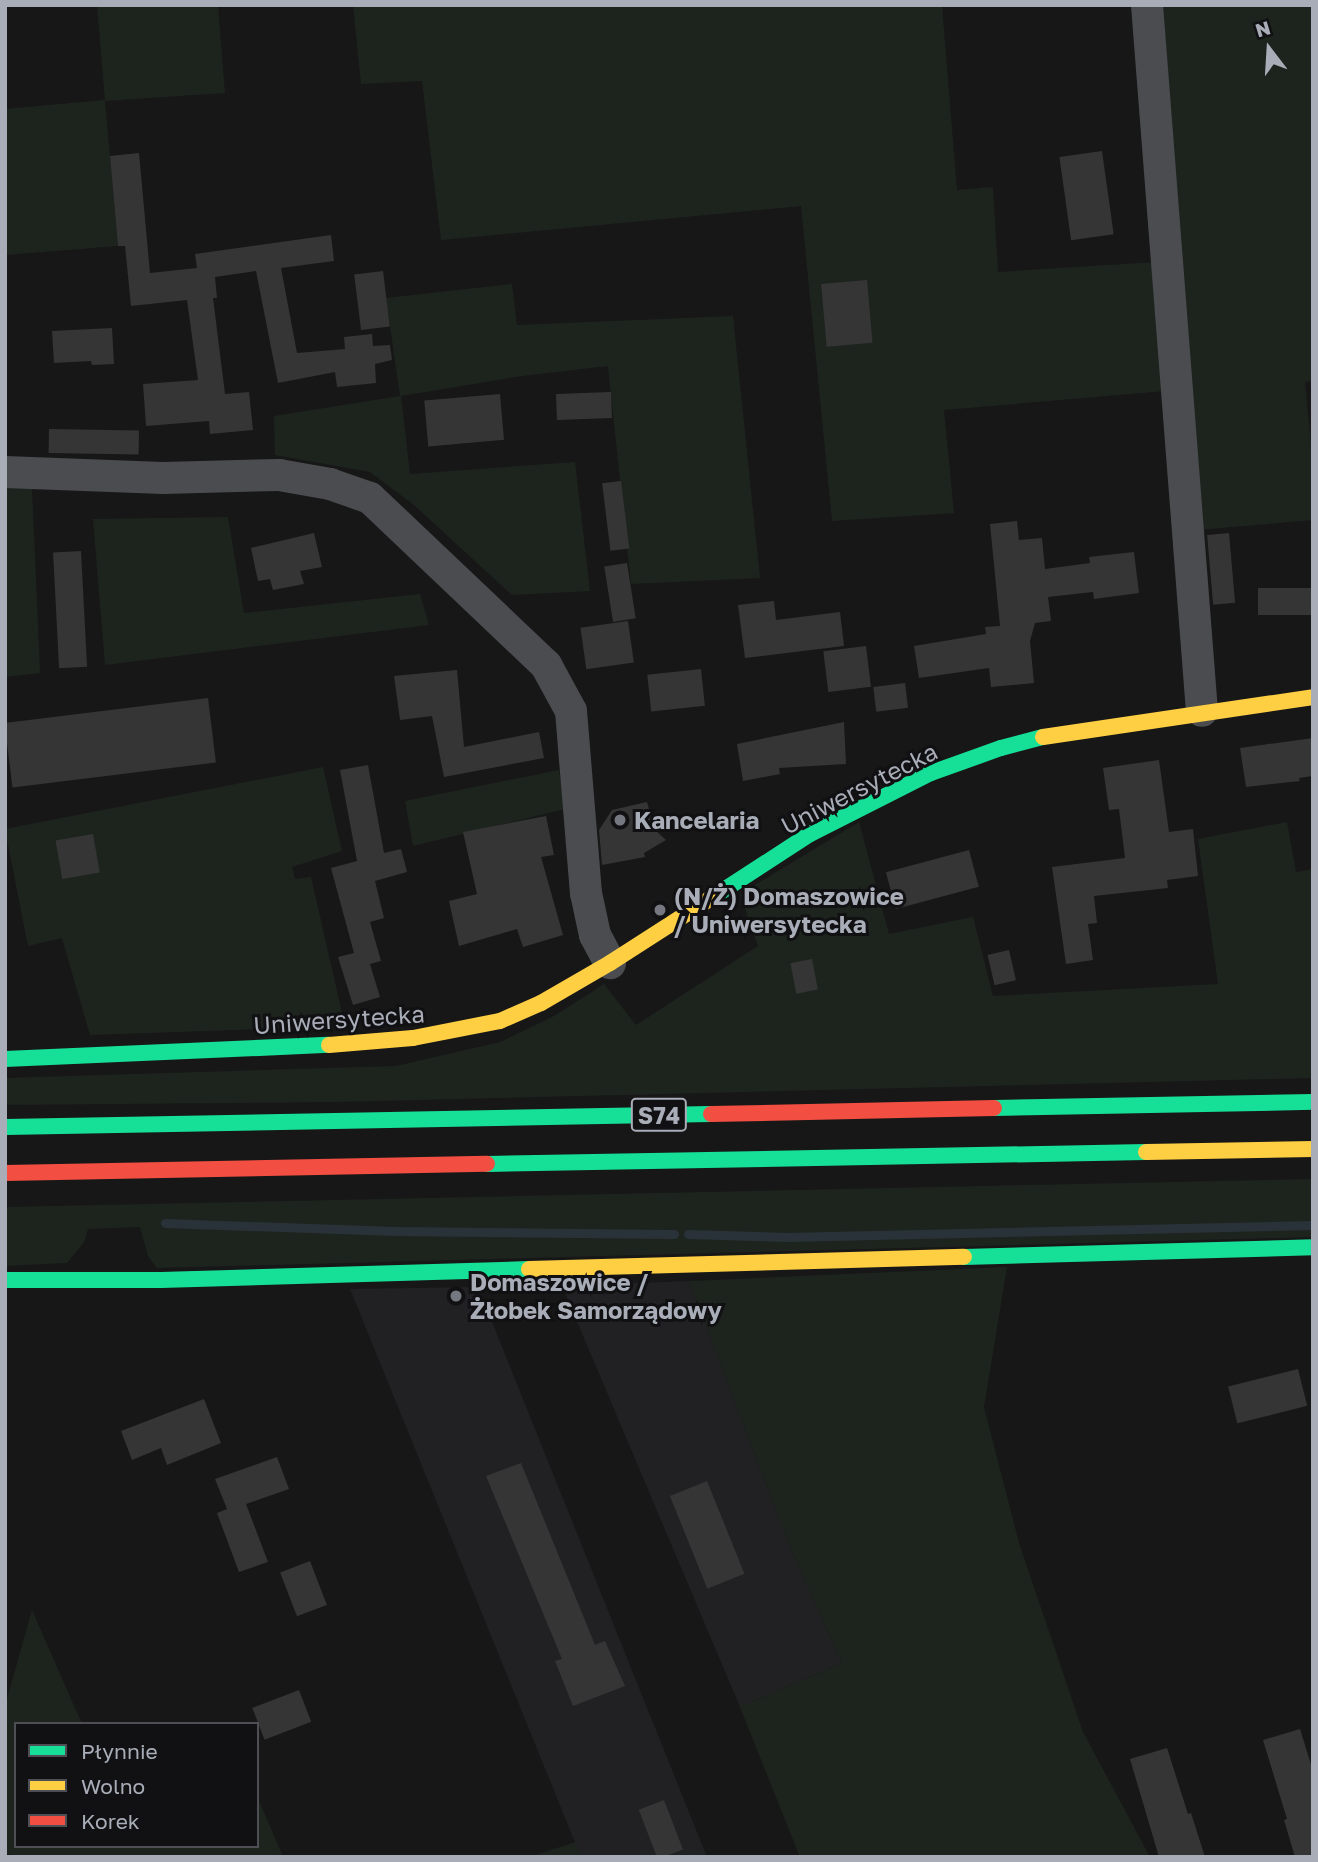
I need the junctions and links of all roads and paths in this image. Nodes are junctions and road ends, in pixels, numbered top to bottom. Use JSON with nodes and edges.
{"nodes":[{"id":1,"x":1147,"y":5,"type":"edge"},
{"id":2,"x":5,"y":472,"type":"edge"},
{"id":3,"x":1313,"y":697,"type":"edge"},
{"id":4,"x":1202,"y":711,"type":"junction"},
{"id":5,"x":610,"y":963,"type":"junction"},
{"id":6,"x":5,"y":1059,"type":"edge"},
{"id":7,"x":1313,"y":1101,"type":"edge"},
{"id":8,"x":5,"y":1127,"type":"edge"},
{"id":9,"x":1313,"y":1149,"type":"edge"},
{"id":10,"x":5,"y":1173,"type":"edge"},
{"id":11,"x":1313,"y":1247,"type":"edge"},
{"id":12,"x":5,"y":1280,"type":"edge"}],
"edges":[{"from":1,"to":4,"type":"street"},
{"from":2,"to":5,"type":"street"},
{"from":3,"to":4,"type":"main road","name":"Uniwersytecka"},
{"from":4,"to":5,"type":"main road","name":"Uniwersytecka"},
{"from":5,"to":6,"type":"main road","name":"Uniwersytecka"},
{"from":7,"to":8,"type":"main road","number":"S74"},
{"from":9,"to":10,"type":"main road","number":"S74"},
{"from":11,"to":12,"type":"main road"}]}
